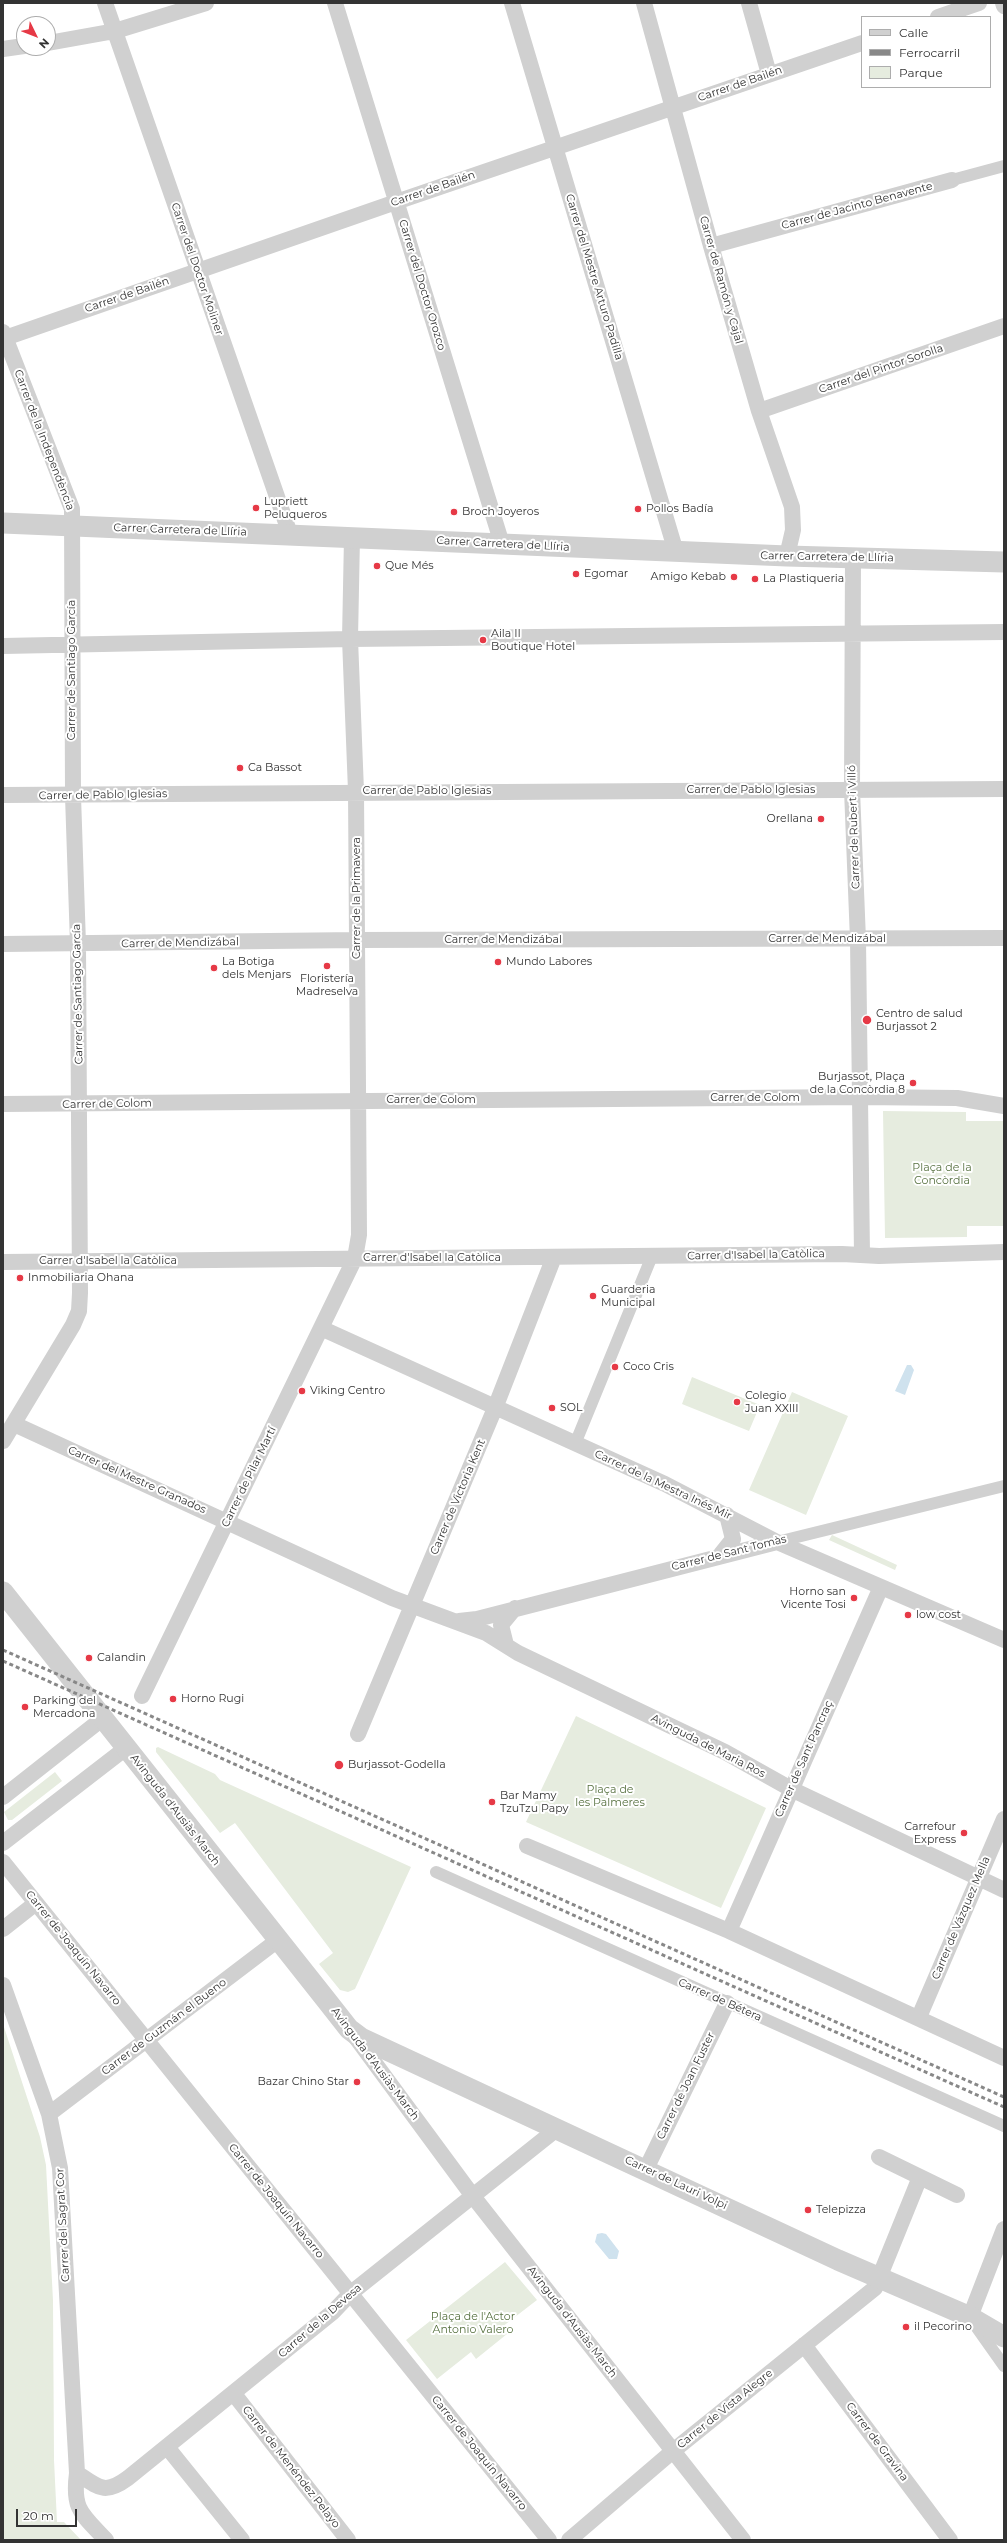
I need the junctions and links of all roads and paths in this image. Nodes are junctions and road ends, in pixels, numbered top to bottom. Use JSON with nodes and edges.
{"nodes":[{"id":1,"x":105,"y":3,"type":"edge"},
{"id":2,"x":206,"y":3,"type":"edge"},
{"id":3,"x":336,"y":3,"type":"edge"},
{"id":4,"x":512,"y":3,"type":"edge"},
{"id":5,"x":644,"y":3,"type":"edge"},
{"id":6,"x":749,"y":3,"type":"edge"},
{"id":7,"x":979,"y":3,"type":"edge"},
{"id":8,"x":1003,"y":3,"type":"edge"},
{"id":9,"x":1004,"y":6,"type":"edge"},
{"id":10,"x":941,"y":16,"type":"edge"},
{"id":11,"x":115,"y":31,"type":"junction"},
{"id":12,"x":56,"y":42,"type":"edge"},
{"id":13,"x":861,"y":43,"type":"edge"},
{"id":14,"x":16,"y":47,"type":"edge"},
{"id":15,"x":3,"y":49,"type":"edge"},
{"id":16,"x":769,"y":74,"type":"junction"},
{"id":17,"x":672,"y":108,"type":"junction"},
{"id":18,"x":555,"y":148,"type":"junction"},
{"id":19,"x":1004,"y":166,"type":"edge"},
{"id":20,"x":952,"y":180,"type":"joint"},
{"id":21,"x":396,"y":202,"type":"junction"},
{"id":22,"x":711,"y":246,"type":"junction"},
{"id":23,"x":197,"y":270,"type":"junction"},
{"id":24,"x":1004,"y":326,"type":"edge"},
{"id":25,"x":4,"y":335,"type":"edge"},
{"id":26,"x":759,"y":411,"type":"junction"},
{"id":27,"x":3,"y":523,"type":"edge"},
{"id":28,"x":73,"y":526,"type":"junction"},
{"id":29,"x":290,"y":534,"type":"junction"},
{"id":30,"x":352,"y":537,"type":"junction"},
{"id":31,"x":502,"y":544,"type":"junction"},
{"id":32,"x":676,"y":552,"type":"junction"},
{"id":33,"x":787,"y":556,"type":"junction"},
{"id":34,"x":853,"y":557,"type":"junction"},
{"id":35,"x":1004,"y":562,"type":"edge"},
{"id":36,"x":852,"y":632,"type":"junction"},
{"id":37,"x":1004,"y":632,"type":"edge"},
{"id":38,"x":350,"y":639,"type":"junction"},
{"id":39,"x":3,"y":646,"type":"edge"},
{"id":40,"x":71,"y":646,"type":"junction"},
{"id":41,"x":1004,"y":789,"type":"edge"},
{"id":42,"x":852,"y":790,"type":"junction"},
{"id":43,"x":356,"y":791,"type":"junction"},
{"id":44,"x":3,"y":795,"type":"edge"},
{"id":45,"x":73,"y":796,"type":"junction"},
{"id":46,"x":1004,"y":938,"type":"edge"},
{"id":47,"x":358,"y":940,"type":"junction"},
{"id":48,"x":858,"y":940,"type":"junction"},
{"id":49,"x":3,"y":944,"type":"edge"},
{"id":50,"x":78,"y":944,"type":"junction"},
{"id":51,"x":859,"y":1097,"type":"junction"},
{"id":52,"x":357,"y":1100,"type":"junction"},
{"id":53,"x":3,"y":1104,"type":"edge"},
{"id":54,"x":78,"y":1104,"type":"junction"},
{"id":55,"x":1004,"y":1106,"type":"edge"},
{"id":56,"x":1004,"y":1252,"type":"edge"},
{"id":57,"x":862,"y":1255,"type":"junction"},
{"id":58,"x":652,"y":1256,"type":"junction"},
{"id":59,"x":554,"y":1257,"type":"junction"},
{"id":60,"x":355,"y":1258,"type":"junction"},
{"id":61,"x":79,"y":1261,"type":"junction"},
{"id":62,"x":3,"y":1262,"type":"edge"},
{"id":63,"x":322,"y":1329,"type":"junction"},
{"id":64,"x":495,"y":1408,"type":"junction"},
{"id":65,"x":14,"y":1424,"type":"junction"},
{"id":66,"x":3,"y":1441,"type":"edge"},
{"id":67,"x":575,"y":1444,"type":"junction"},
{"id":68,"x":1004,"y":1486,"type":"edge"},
{"id":69,"x":727,"y":1515,"type":"junction"},
{"id":70,"x":227,"y":1521,"type":"junction"},
{"id":71,"x":777,"y":1542,"type":"junction"},
{"id":72,"x":721,"y":1554,"type":"junction"},
{"id":73,"x":881,"y":1586,"type":"junction"},
{"id":74,"x":3,"y":1592,"type":"edge"},
{"id":75,"x":413,"y":1604,"type":"junction"},
{"id":76,"x":515,"y":1608,"type":"junction"},
{"id":77,"x":455,"y":1621,"type":"junction"},
{"id":78,"x":1004,"y":1640,"type":"edge"},
{"id":79,"x":506,"y":1645,"type":"junction"},
{"id":80,"x":142,"y":1696,"type":"dead end"},
{"id":81,"x":102,"y":1719,"type":"junction"},
{"id":82,"x":358,"y":1734,"type":"dead end"},
{"id":83,"x":126,"y":1748,"type":"junction"},
{"id":84,"x":790,"y":1789,"type":"junction"},
{"id":85,"x":3,"y":1797,"type":"edge"},
{"id":86,"x":1004,"y":1819,"type":"edge"},
{"id":87,"x":3,"y":1832,"type":"edge"},
{"id":88,"x":3,"y":1839,"type":"edge"},
{"id":89,"x":3,"y":1843,"type":"edge"},
{"id":90,"x":527,"y":1846,"type":"dead end"},
{"id":91,"x":3,"y":1862,"type":"edge"},
{"id":92,"x":436,"y":1872,"type":"dead end"},
{"id":93,"x":978,"y":1878,"type":"junction"},
{"id":94,"x":1004,"y":1890,"type":"edge"},
{"id":95,"x":36,"y":1903,"type":"junction"},
{"id":96,"x":3,"y":1929,"type":"edge"},
{"id":97,"x":728,"y":1931,"type":"junction"},
{"id":98,"x":278,"y":1940,"type":"junction"},
{"id":99,"x":3,"y":1986,"type":"edge"},
{"id":100,"x":727,"y":2003,"type":"junction"},
{"id":101,"x":919,"y":2017,"type":"junction"},
{"id":102,"x":349,"y":2028,"type":"junction"},
{"id":103,"x":148,"y":2040,"type":"junction"},
{"id":104,"x":1004,"y":2058,"type":"edge"},
{"id":105,"x":49,"y":2114,"type":"junction"},
{"id":106,"x":1004,"y":2126,"type":"edge"},
{"id":107,"x":558,"y":2128,"type":"junction"},
{"id":108,"x":879,"y":2156,"type":"dead end"},
{"id":109,"x":646,"y":2169,"type":"junction"},
{"id":110,"x":920,"y":2177,"type":"junction"},
{"id":111,"x":472,"y":2195,"type":"junction"},
{"id":112,"x":957,"y":2195,"type":"dead end"},
{"id":113,"x":1004,"y":2229,"type":"edge"},
{"id":114,"x":880,"y":2278,"type":"junction"},
{"id":115,"x":351,"y":2293,"type":"junction"},
{"id":116,"x":970,"y":2317,"type":"junction"},
{"id":117,"x":1004,"y":2337,"type":"edge"},
{"id":118,"x":804,"y":2344,"type":"junction"},
{"id":119,"x":1004,"y":2366,"type":"edge"},
{"id":120,"x":234,"y":2394,"type":"junction"},
{"id":121,"x":167,"y":2447,"type":"junction"},
{"id":122,"x":673,"y":2451,"type":"junction"},
{"id":123,"x":77,"y":2473,"type":"junction"},
{"id":124,"x":106,"y":2540,"type":"edge"},
{"id":125,"x":242,"y":2540,"type":"edge"},
{"id":126,"x":348,"y":2540,"type":"edge"},
{"id":127,"x":549,"y":2540,"type":"edge"},
{"id":128,"x":569,"y":2540,"type":"edge"},
{"id":129,"x":743,"y":2540,"type":"edge"},
{"id":130,"x":950,"y":2540,"type":"edge"}],
"edges":[{"from":1,"to":11,"type":"street","name":"Carrer del Doctor Moliner"},
{"from":2,"to":11,"type":"street"},
{"from":3,"to":21,"type":"street","name":"Carrer del Doctor Orozco"},
{"from":4,"to":18,"type":"street","name":"Carrer del Mestre Arturo Padilla"},
{"from":5,"to":17,"type":"street","name":"Carrer de Ramón y Cajal"},
{"from":6,"to":16,"type":"street"},
{"from":7,"to":10,"type":"street"},
{"from":8,"to":9,"type":"street"},
{"from":11,"to":12,"type":"street"},
{"from":11,"to":23,"type":"street","name":"Carrer del Doctor Moliner"},
{"from":13,"to":16,"type":"street","name":"Carrer de Bailén"},
{"from":14,"to":15,"type":"street"},
{"from":16,"to":17,"type":"street","name":"Carrer de Bailén"},
{"from":17,"to":18,"type":"street","name":"Carrer de Bailén"},
{"from":17,"to":22,"type":"street","name":"Carrer de Ramón y Cajal"},
{"from":18,"to":21,"type":"street","name":"Carrer de Bailén"},
{"from":18,"to":32,"type":"street","name":"Carrer del Mestre Arturo Padilla"},
{"from":19,"to":20,"type":"street","name":"Carrer de Jacinto Benavente"},
{"from":20,"to":22,"type":"street","name":"Carrer de Jacinto Benavente"},
{"from":21,"to":23,"type":"street","name":"Carrer de Bailén"},
{"from":21,"to":31,"type":"street","name":"Carrer del Doctor Orozco"},
{"from":22,"to":26,"type":"street","name":"Carrer de Ramón y Cajal"},
{"from":23,"to":25,"type":"street","name":"Carrer de Bailén"},
{"from":23,"to":29,"type":"street","name":"Carrer del Doctor Moliner"},
{"from":24,"to":26,"type":"street","name":"Carrer del Pintor Sorolla"},
{"from":25,"to":28,"type":"street","name":"Carrer de la Independència"},
{"from":26,"to":33,"type":"street","name":"Carrer de Ramón y Cajal"},
{"from":27,"to":28,"type":"street","name":"Carrer Carretera de Llíria"},
{"from":28,"to":29,"type":"street","name":"Carrer Carretera de Llíria"},
{"from":28,"to":40,"type":"street","name":"Carrer de Santiago García"},
{"from":29,"to":30,"type":"street","name":"Carrer Carretera de Llíria"},
{"from":30,"to":31,"type":"street","name":"Carrer Carretera de Llíria"},
{"from":30,"to":38,"type":"street","name":"Carrer de la Primavera"},
{"from":31,"to":32,"type":"street","name":"Carrer Carretera de Llíria"},
{"from":32,"to":33,"type":"street","name":"Carrer Carretera de Llíria"},
{"from":33,"to":34,"type":"street","name":"Carrer Carretera de Llíria"},
{"from":34,"to":35,"type":"street","name":"Carrer Carretera de Llíria"},
{"from":34,"to":36,"type":"street","name":"Carrer de Rubert i Villó"},
{"from":36,"to":37,"type":"street"},
{"from":36,"to":38,"type":"street"},
{"from":36,"to":42,"type":"street","name":"Carrer de Rubert i Villó"},
{"from":38,"to":40,"type":"street"},
{"from":38,"to":43,"type":"street","name":"Carrer de la Primavera"},
{"from":39,"to":40,"type":"street"},
{"from":40,"to":45,"type":"street","name":"Carrer de Santiago García"},
{"from":41,"to":42,"type":"street","name":"Carrer de Pablo Iglesias"},
{"from":42,"to":43,"type":"street","name":"Carrer de Pablo Iglesias"},
{"from":42,"to":48,"type":"street","name":"Carrer de Rubert i Villó"},
{"from":43,"to":45,"type":"street","name":"Carrer de Pablo Iglesias"},
{"from":43,"to":47,"type":"street","name":"Carrer de la Primavera"},
{"from":44,"to":45,"type":"street","name":"Carrer de Pablo Iglesias"},
{"from":45,"to":50,"type":"street","name":"Carrer de Santiago García"},
{"from":46,"to":48,"type":"street","name":"Carrer de Mendizábal"},
{"from":47,"to":48,"type":"street","name":"Carrer de Mendizábal"},
{"from":47,"to":50,"type":"street","name":"Carrer de Mendizábal"},
{"from":47,"to":52,"type":"street","name":"Carrer de la Primavera"},
{"from":48,"to":51,"type":"street","name":"Carrer de Rubert i Villó"},
{"from":49,"to":50,"type":"street","name":"Carrer de Mendizábal"},
{"from":50,"to":54,"type":"street","name":"Carrer de Santiago García"},
{"from":51,"to":52,"type":"street","name":"Carrer de Colom"},
{"from":51,"to":55,"type":"street"},
{"from":51,"to":57,"type":"street"},
{"from":52,"to":54,"type":"street","name":"Carrer de Colom"},
{"from":52,"to":60,"type":"street","name":"Carrer de la Primavera"},
{"from":53,"to":54,"type":"street","name":"Carrer de Colom"},
{"from":54,"to":61,"type":"street","name":"Carrer de Santiago García"},
{"from":56,"to":57,"type":"street"},
{"from":57,"to":58,"type":"street","name":"Carrer d'Isabel la Catòlica"},
{"from":58,"to":59,"type":"street","name":"Carrer d'Isabel la Catòlica"},
{"from":58,"to":67,"type":"street"},
{"from":59,"to":60,"type":"street","name":"Carrer d'Isabel la Catòlica"},
{"from":59,"to":64,"type":"street","name":"Carrer de Victoria Kent"},
{"from":60,"to":61,"type":"street","name":"Carrer d'Isabel la Catòlica"},
{"from":60,"to":63,"type":"street","name":"Carrer de Pilar Martí"},
{"from":61,"to":62,"type":"street","name":"Carrer d'Isabel la Catòlica"},
{"from":61,"to":65,"type":"street","name":"Carrer de Santiago García"},
{"from":63,"to":64,"type":"street","name":"Carrer de la Mestra Inés Mir"},
{"from":63,"to":70,"type":"street","name":"Carrer de Pilar Martí"},
{"from":64,"to":67,"type":"street","name":"Carrer de la Mestra Inés Mir"},
{"from":64,"to":75,"type":"street","name":"Carrer de Victoria Kent"},
{"from":65,"to":66,"type":"street","name":"Carrer de Santiago García"},
{"from":65,"to":70,"type":"street","name":"Carrer del Mestre Granados"},
{"from":67,"to":69,"type":"street","name":"Carrer de la Mestra Inés Mir"},
{"from":68,"to":71,"type":"street","name":"Carrer de Sant Tomàs"},
{"from":69,"to":71,"type":"street","name":"Carrer de la Mestra Inés Mir"},
{"from":69,"to":72,"type":"street"},
{"from":70,"to":75,"type":"street","name":"Carrer del Mestre Granados"},
{"from":70,"to":80,"type":"street","name":"Carrer de Pilar Martí"},
{"from":71,"to":72,"type":"street","name":"Carrer de Sant Tomàs"},
{"from":71,"to":73,"type":"street","name":"Carrer de la Mestra Inés Mir"},
{"from":72,"to":76,"type":"street","name":"Carrer de Sant Tomàs"},
{"from":73,"to":78,"type":"street","name":"Carrer de la Mestra Inés Mir"},
{"from":73,"to":84,"type":"street","name":"Carrer de Sant Pancraç"},
{"from":74,"to":81,"type":"street","name":"Avinguda d'Ausiàs March"},
{"from":75,"to":77,"type":"street","name":"Avinguda de Maria Ros"},
{"from":75,"to":82,"type":"street","name":"Carrer de Victoria Kent"},
{"from":76,"to":77,"type":"street","name":"Carrer de Sant Tomàs"},
{"from":76,"to":79,"type":"street"},
{"from":77,"to":79,"type":"street","name":"Avinguda de Maria Ros"},
{"from":79,"to":84,"type":"street","name":"Avinguda de Maria Ros"},
{"from":81,"to":83,"type":"street","name":"Avinguda d'Ausiàs March"},
{"from":81,"to":85,"type":"street"},
{"from":83,"to":89,"type":"street"},
{"from":83,"to":98,"type":"street","name":"Avinguda d'Ausiàs March"},
{"from":84,"to":93,"type":"street","name":"Avinguda de Maria Ros"},
{"from":84,"to":97,"type":"street","name":"Carrer de Sant Pancraç"},
{"from":86,"to":93,"type":"street","name":"Carrer de Vázquez Mella"},
{"from":87,"to":88,"type":"street"},
{"from":90,"to":97,"type":"street"},
{"from":91,"to":95,"type":"street","name":"Carrer de Joaquín Navarro"},
{"from":92,"to":100,"type":"street","name":"Carrer de Bétera"},
{"from":93,"to":94,"type":"street","name":"Avinguda de Maria Ros"},
{"from":93,"to":101,"type":"street","name":"Carrer de Vázquez Mella"},
{"from":95,"to":96,"type":"street"},
{"from":95,"to":103,"type":"street","name":"Carrer de Joaquín Navarro"},
{"from":97,"to":101,"type":"street"},
{"from":98,"to":102,"type":"street","name":"Avinguda d'Ausiàs March"},
{"from":98,"to":103,"type":"street","name":"Carrer de Guzmán el Bueno"},
{"from":99,"to":105,"type":"street","name":"Carrer del Sagrat Cor"},
{"from":100,"to":106,"type":"street","name":"Carrer de Bétera"},
{"from":100,"to":109,"type":"street","name":"Carrer de Joan Fuster"},
{"from":101,"to":104,"type":"street"},
{"from":102,"to":107,"type":"street","name":"Carrer de Lauri Volpi"},
{"from":102,"to":111,"type":"street","name":"Avinguda d'Ausiàs March"},
{"from":103,"to":105,"type":"street","name":"Carrer de Guzmán el Bueno"},
{"from":103,"to":115,"type":"street","name":"Carrer de Joaquín Navarro"},
{"from":105,"to":123,"type":"street","name":"Carrer del Sagrat Cor"},
{"from":107,"to":109,"type":"street","name":"Carrer de Lauri Volpi"},
{"from":107,"to":111,"type":"street","name":"Carrer de la Devesa"},
{"from":108,"to":110,"type":"street"},
{"from":109,"to":114,"type":"street","name":"Carrer de Lauri Volpi"},
{"from":110,"to":112,"type":"street"},
{"from":110,"to":114,"type":"street","name":"Carrer de Vista Alegre"},
{"from":111,"to":115,"type":"street","name":"Carrer de la Devesa"},
{"from":111,"to":122,"type":"street","name":"Avinguda d'Ausiàs March"},
{"from":113,"to":116,"type":"street"},
{"from":114,"to":116,"type":"street","name":"Carrer de Lauri Volpi"},
{"from":114,"to":118,"type":"street","name":"Carrer de Vista Alegre"},
{"from":115,"to":120,"type":"street","name":"Carrer de la Devesa"},
{"from":115,"to":127,"type":"street","name":"Carrer de Joaquín Navarro"},
{"from":116,"to":117,"type":"street","name":"Carrer de Lauri Volpi"},
{"from":116,"to":119,"type":"street"},
{"from":118,"to":122,"type":"street","name":"Carrer de Vista Alegre"},
{"from":118,"to":130,"type":"street","name":"Carrer de Gravina"},
{"from":120,"to":121,"type":"street","name":"Carrer de la Devesa"},
{"from":120,"to":126,"type":"street","name":"Carrer de Menéndez Pelayo"},
{"from":121,"to":123,"type":"street","name":"Carrer de la Devesa"},
{"from":121,"to":125,"type":"street"},
{"from":122,"to":128,"type":"street","name":"Carrer de Vista Alegre"},
{"from":122,"to":129,"type":"street","name":"Avinguda d'Ausiàs March"},
{"from":123,"to":124,"type":"street","name":"Carrer del Sagrat Cor"}]}
